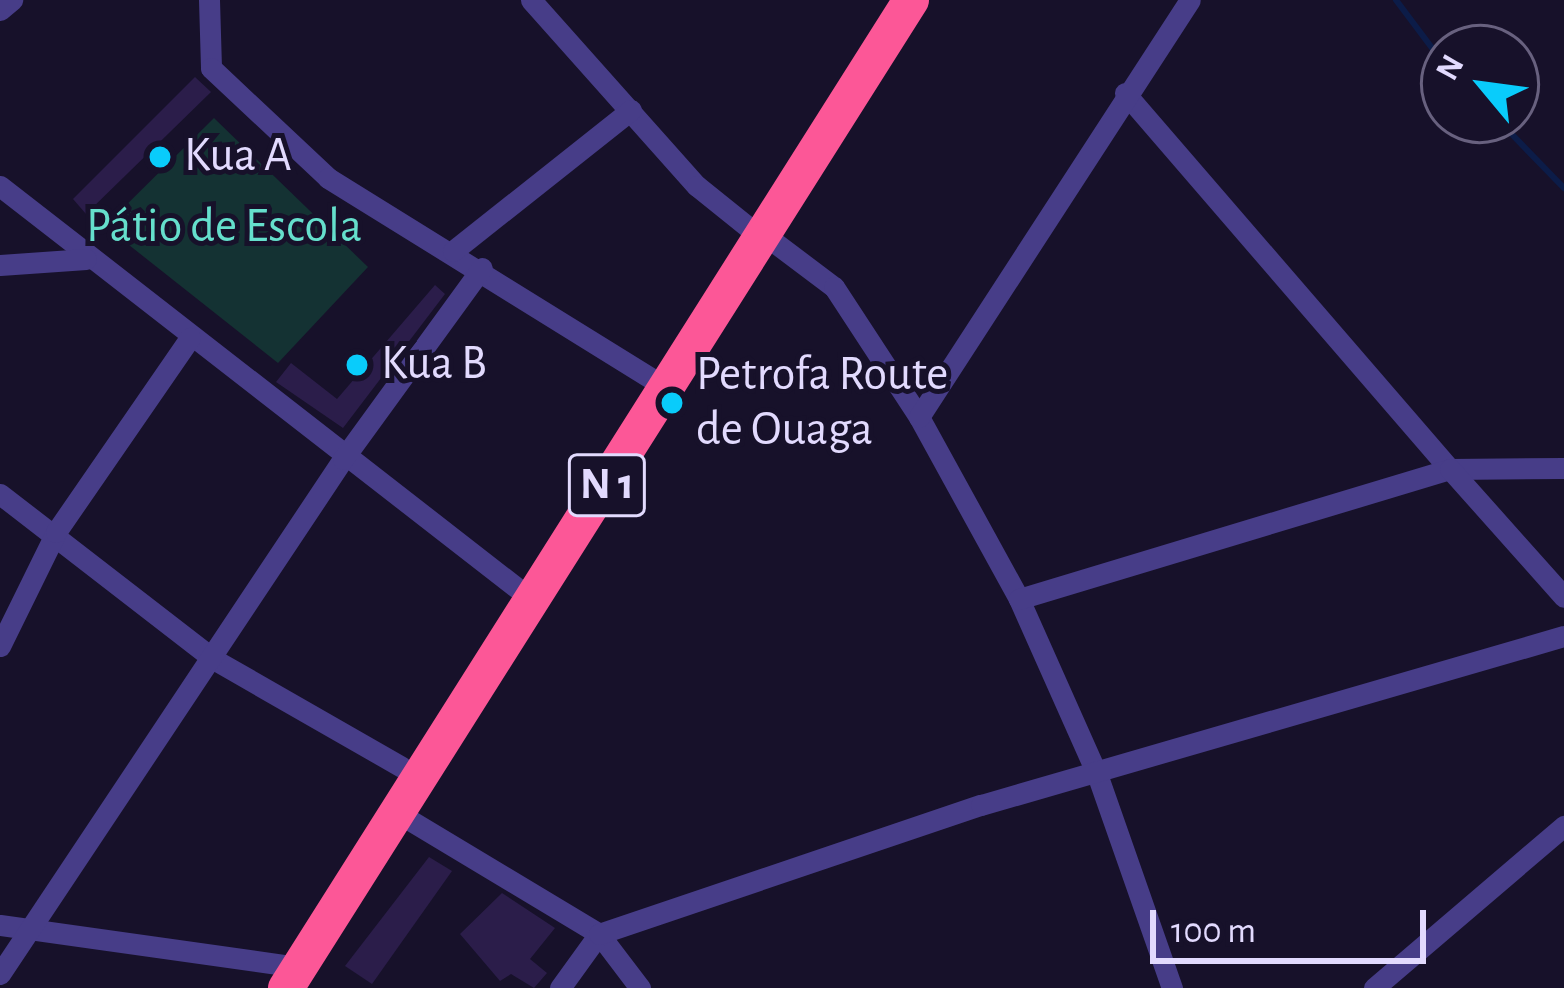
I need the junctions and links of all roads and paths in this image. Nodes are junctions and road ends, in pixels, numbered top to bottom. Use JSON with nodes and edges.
{"nodes":[{"id":1,"x":12,"y":0,"type":"edge"},
{"id":2,"x":209,"y":0,"type":"edge"},
{"id":3,"x":531,"y":0,"type":"edge"},
{"id":4,"x":883,"y":0,"type":"edge"},
{"id":5,"x":911,"y":0,"type":"edge"},
{"id":6,"x":1190,"y":0,"type":"edge"},
{"id":7,"x":0,"y":10,"type":"edge"},
{"id":8,"x":1125,"y":93,"type":"junction"},
{"id":9,"x":631,"y":110,"type":"junction"},
{"id":10,"x":0,"y":186,"type":"edge"},
{"id":11,"x":757,"y":232,"type":"junction"},
{"id":12,"x":453,"y":251,"type":"junction"},
{"id":13,"x":86,"y":259,"type":"junction"},
{"id":14,"x":0,"y":265,"type":"edge"},
{"id":15,"x":482,"y":268,"type":"junction"},
{"id":16,"x":693,"y":332,"type":"junction"},
{"id":17,"x":190,"y":338,"type":"junction"},
{"id":18,"x":651,"y":378,"type":"junction"},
{"id":19,"x":919,"y":417,"type":"junction"},
{"id":20,"x":343,"y":459,"type":"junction"},
{"id":21,"x":1564,"y":468,"type":"edge"},
{"id":22,"x":1450,"y":470,"type":"junction"},
{"id":23,"x":0,"y":494,"type":"edge"},
{"id":24,"x":56,"y":532,"type":"junction"},
{"id":25,"x":517,"y":588,"type":"junction"},
{"id":26,"x":1564,"y":596,"type":"edge"},
{"id":27,"x":1019,"y":599,"type":"junction"},
{"id":28,"x":1564,"y":636,"type":"edge"},
{"id":29,"x":0,"y":646,"type":"edge"},
{"id":30,"x":215,"y":659,"type":"junction"},
{"id":31,"x":402,"y":767,"type":"junction"},
{"id":32,"x":1097,"y":774,"type":"junction"},
{"id":33,"x":398,"y":813,"type":"junction"},
{"id":34,"x":1564,"y":826,"type":"edge"},
{"id":35,"x":0,"y":925,"type":"edge"},
{"id":36,"x":27,"y":934,"type":"junction"},
{"id":37,"x":599,"y":934,"type":"junction"},
{"id":38,"x":0,"y":974,"type":"edge"},
{"id":39,"x":280,"y":976,"type":"edge"},
{"id":40,"x":560,"y":988,"type":"edge"},
{"id":41,"x":640,"y":988,"type":"edge"},
{"id":42,"x":1172,"y":988,"type":"edge"},
{"id":43,"x":1374,"y":988,"type":"edge"}],
"edges":[{"from":1,"to":7,"type":"street"},
{"from":2,"to":12,"type":"street"},
{"from":3,"to":9,"type":"street"},
{"from":4,"to":11,"type":"highway","number":"N 1"},
{"from":5,"to":11,"type":"highway","number":"N 1"},
{"from":6,"to":8,"type":"street"},
{"from":8,"to":19,"type":"street"},
{"from":8,"to":22,"type":"street"},
{"from":9,"to":11,"type":"street"},
{"from":9,"to":12,"type":"street"},
{"from":10,"to":13,"type":"street"},
{"from":11,"to":16,"type":"highway","number":"N 1"},
{"from":11,"to":19,"type":"street"},
{"from":12,"to":15,"type":"street"},
{"from":13,"to":14,"type":"street"},
{"from":13,"to":17,"type":"street"},
{"from":15,"to":18,"type":"street"},
{"from":15,"to":20,"type":"street"},
{"from":16,"to":18,"type":"highway","number":"N 1"},
{"from":16,"to":33,"type":"highway","number":"N 1"},
{"from":17,"to":20,"type":"street"},
{"from":17,"to":24,"type":"street"},
{"from":18,"to":25,"type":"highway","number":"N 1"},
{"from":19,"to":27,"type":"street"},
{"from":20,"to":25,"type":"street"},
{"from":20,"to":30,"type":"street"},
{"from":21,"to":22,"type":"street"},
{"from":22,"to":26,"type":"street"},
{"from":22,"to":27,"type":"street"},
{"from":23,"to":24,"type":"street"},
{"from":24,"to":29,"type":"street"},
{"from":24,"to":30,"type":"street"},
{"from":25,"to":31,"type":"highway","number":"N 1"},
{"from":27,"to":32,"type":"street"},
{"from":28,"to":32,"type":"street"},
{"from":30,"to":31,"type":"street"},
{"from":30,"to":36,"type":"street"},
{"from":31,"to":39,"type":"highway","number":"N 1"},
{"from":32,"to":37,"type":"street"},
{"from":32,"to":42,"type":"street"},
{"from":33,"to":37,"type":"street"},
{"from":33,"to":39,"type":"highway","number":"N 1"},
{"from":34,"to":43,"type":"street"},
{"from":35,"to":36,"type":"street"},
{"from":36,"to":38,"type":"street"},
{"from":36,"to":39,"type":"street"},
{"from":37,"to":40,"type":"street"},
{"from":37,"to":41,"type":"street"}]}
